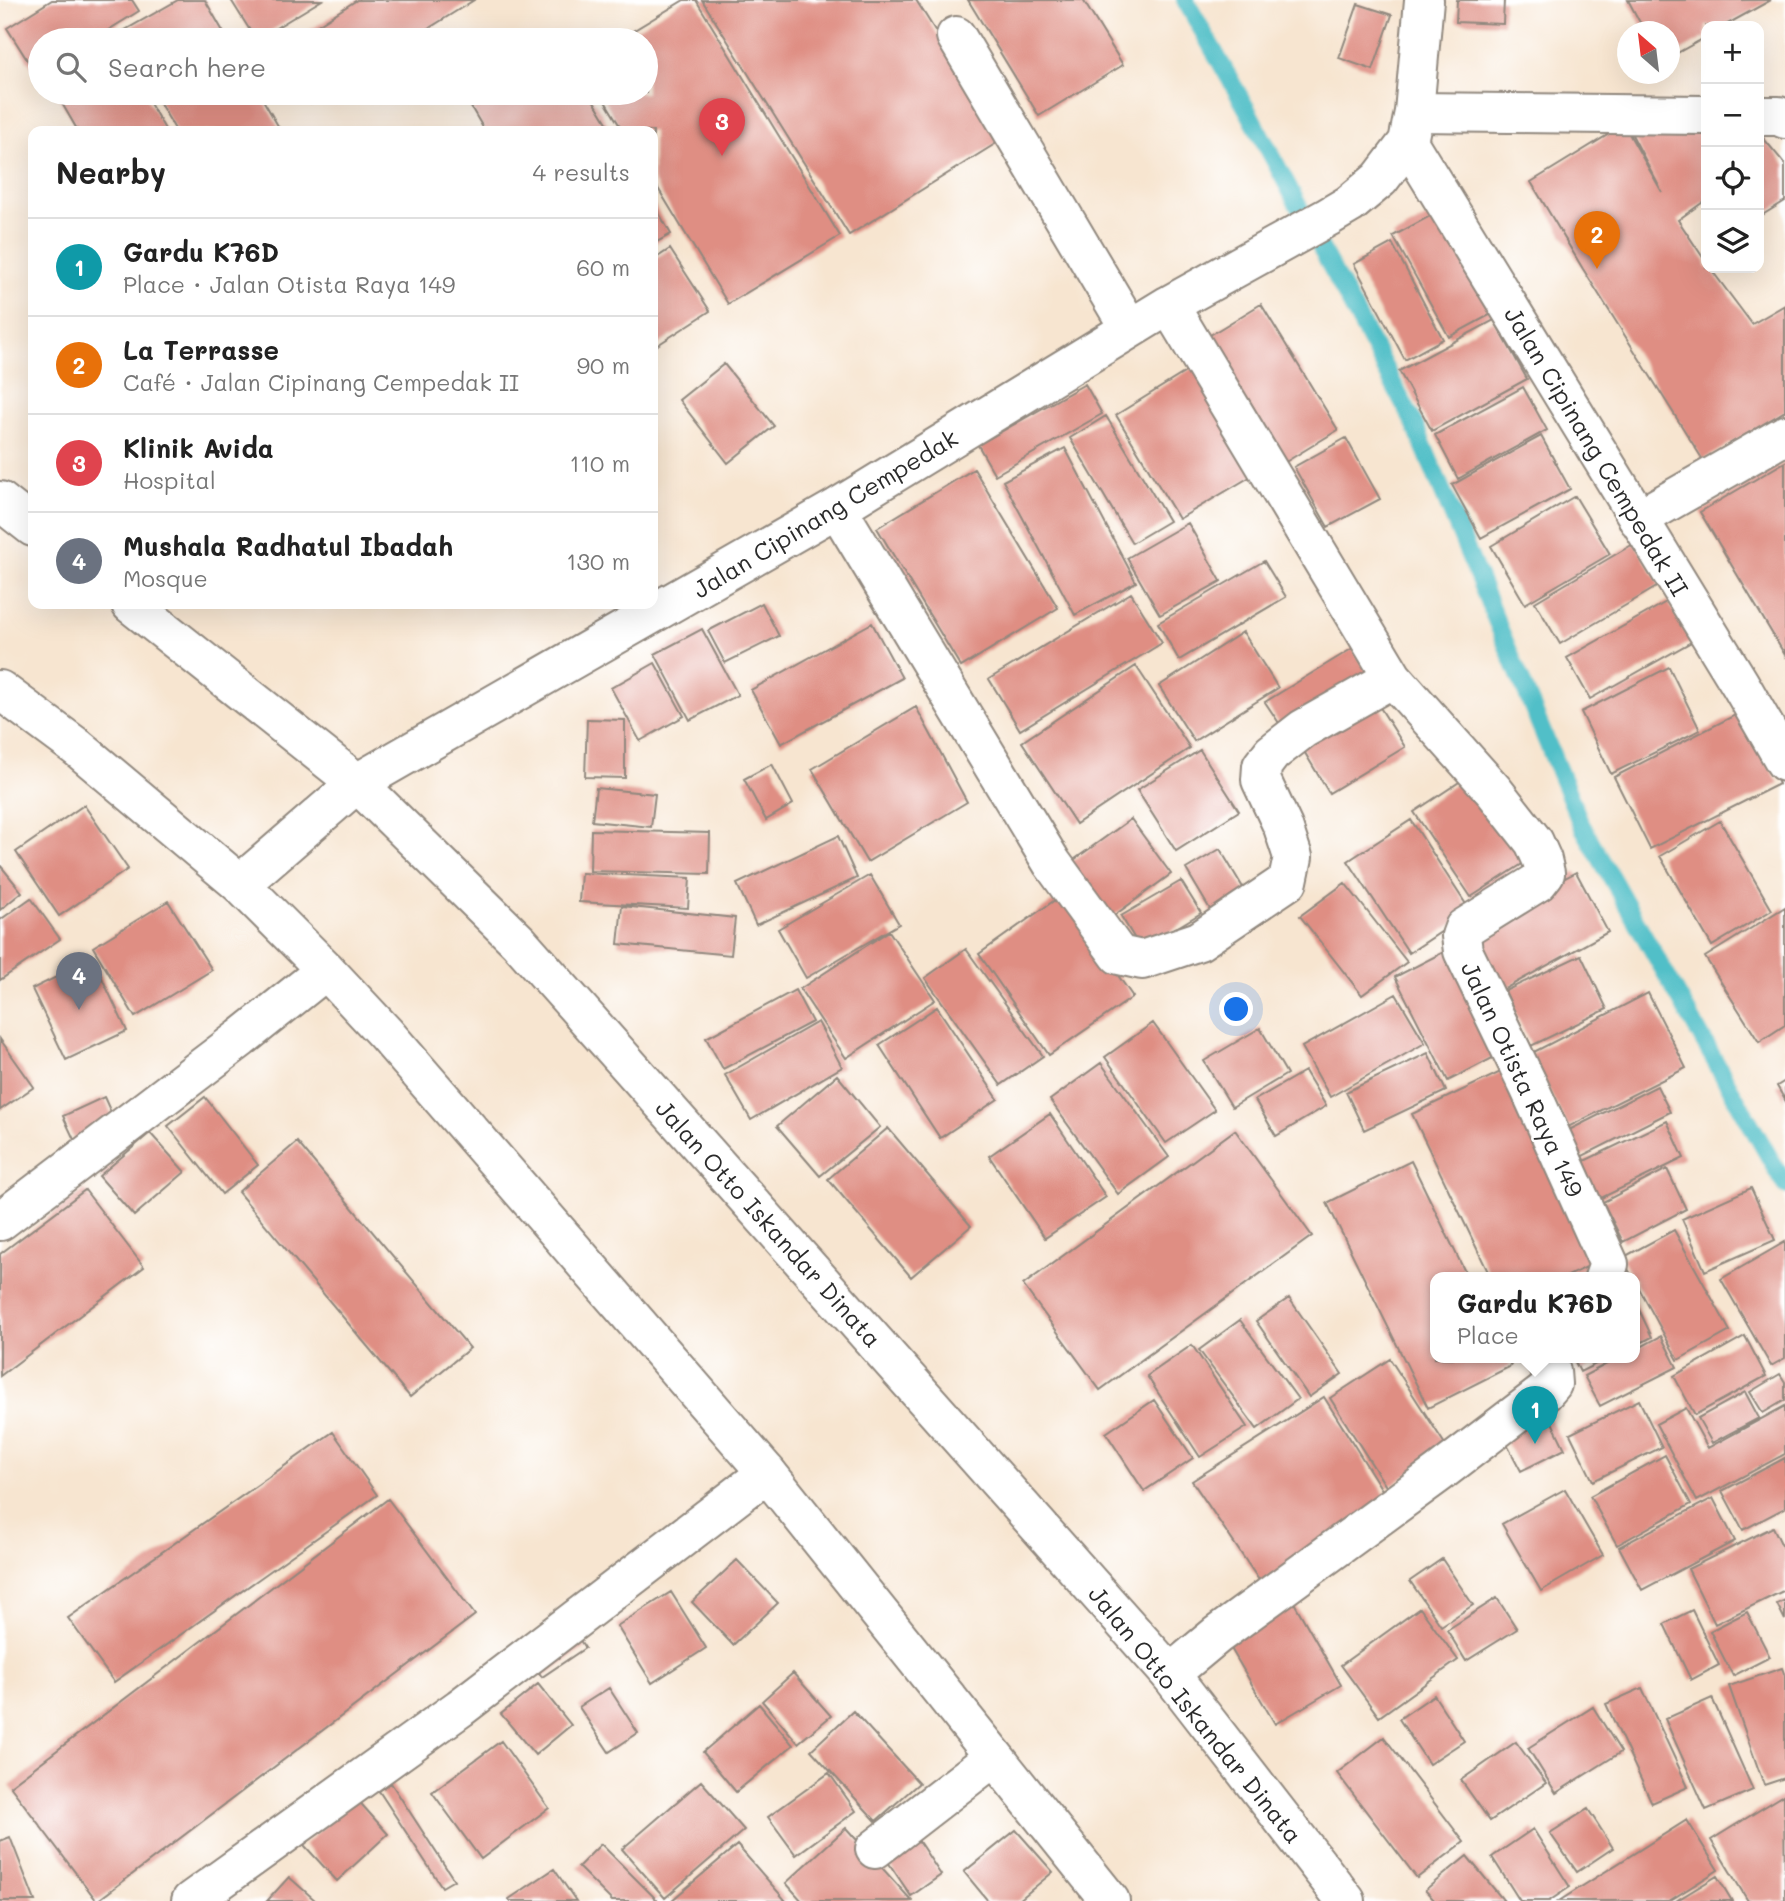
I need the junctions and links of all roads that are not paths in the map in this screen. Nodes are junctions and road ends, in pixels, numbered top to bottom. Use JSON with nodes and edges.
{"nodes":[{"id":1,"x":1424,"y":0,"type":"edge"},
{"id":2,"x":956,"y":36,"type":"dead end"},
{"id":3,"x":1701,"y":115,"type":"edge"},
{"id":4,"x":1764,"y":116,"type":"edge"},
{"id":5,"x":1785,"y":119,"type":"edge"},
{"id":6,"x":1411,"y":127,"type":"junction"},
{"id":7,"x":1169,"y":305,"type":"junction"},
{"id":8,"x":1130,"y":329,"type":"junction"},
{"id":9,"x":1785,"y":435,"type":"edge"},
{"id":10,"x":0,"y":501,"type":"edge"},
{"id":11,"x":837,"y":508,"type":"junction"},
{"id":12,"x":1638,"y":519,"type":"junction"},
{"id":13,"x":28,"y":523,"type":"edge"},
{"id":14,"x":137,"y":609,"type":"edge"},
{"id":15,"x":1393,"y":678,"type":"junction"},
{"id":16,"x":0,"y":690,"type":"edge"},
{"id":17,"x":1785,"y":762,"type":"edge"},
{"id":18,"x":357,"y":783,"type":"junction"},
{"id":19,"x":240,"y":884,"type":"junction"},
{"id":20,"x":326,"y":970,"type":"junction"},
{"id":21,"x":0,"y":1221,"type":"edge"},
{"id":22,"x":1606,"y":1272,"type":"edge"},
{"id":23,"x":1547,"y":1363,"type":"edge"},
{"id":24,"x":767,"y":1473,"type":"junction"},
{"id":25,"x":1170,"y":1674,"type":"junction"},
{"id":26,"x":995,"y":1757,"type":"junction"},
{"id":27,"x":875,"y":1849,"type":"dead end"},
{"id":28,"x":191,"y":1901,"type":"edge"},
{"id":29,"x":1110,"y":1901,"type":"edge"},
{"id":30,"x":1346,"y":1901,"type":"edge"}],
"edges":[{"from":1,"to":6,"type":"street"},
{"from":2,"to":8,"type":"street"},
{"from":3,"to":6,"type":"street"},
{"from":4,"to":5,"type":"street"},
{"from":6,"to":7,"type":"street","name":"Jalan Cipinang Cempedak"},
{"from":6,"to":12,"type":"street","name":"Jalan Cipinang Cempedak II"},
{"from":7,"to":8,"type":"street","name":"Jalan Cipinang Cempedak"},
{"from":7,"to":15,"type":"street"},
{"from":8,"to":11,"type":"street","name":"Jalan Cipinang Cempedak"},
{"from":9,"to":12,"type":"street"},
{"from":10,"to":13,"type":"street"},
{"from":11,"to":15,"type":"street"},
{"from":11,"to":18,"type":"street","name":"Jalan Cipinang Cempedak"},
{"from":12,"to":17,"type":"street","name":"Jalan Cipinang Cempedak II"},
{"from":14,"to":18,"type":"street","name":"Jalan Otto Iskandar Dinata"},
{"from":15,"to":22,"type":"street","name":"Jalan Otista Raya 149"},
{"from":16,"to":19,"type":"street"},
{"from":18,"to":19,"type":"street","name":"Jalan Cipinang Cempedak"},
{"from":18,"to":25,"type":"street","name":"Jalan Otto Iskandar Dinata"},
{"from":19,"to":20,"type":"street"},
{"from":20,"to":21,"type":"street"},
{"from":20,"to":24,"type":"street"},
{"from":23,"to":25,"type":"street"},
{"from":24,"to":26,"type":"street"},
{"from":24,"to":28,"type":"street"},
{"from":25,"to":30,"type":"street","name":"Jalan Otto Iskandar Dinata"},
{"from":26,"to":27,"type":"street"},
{"from":26,"to":29,"type":"street"}]}
